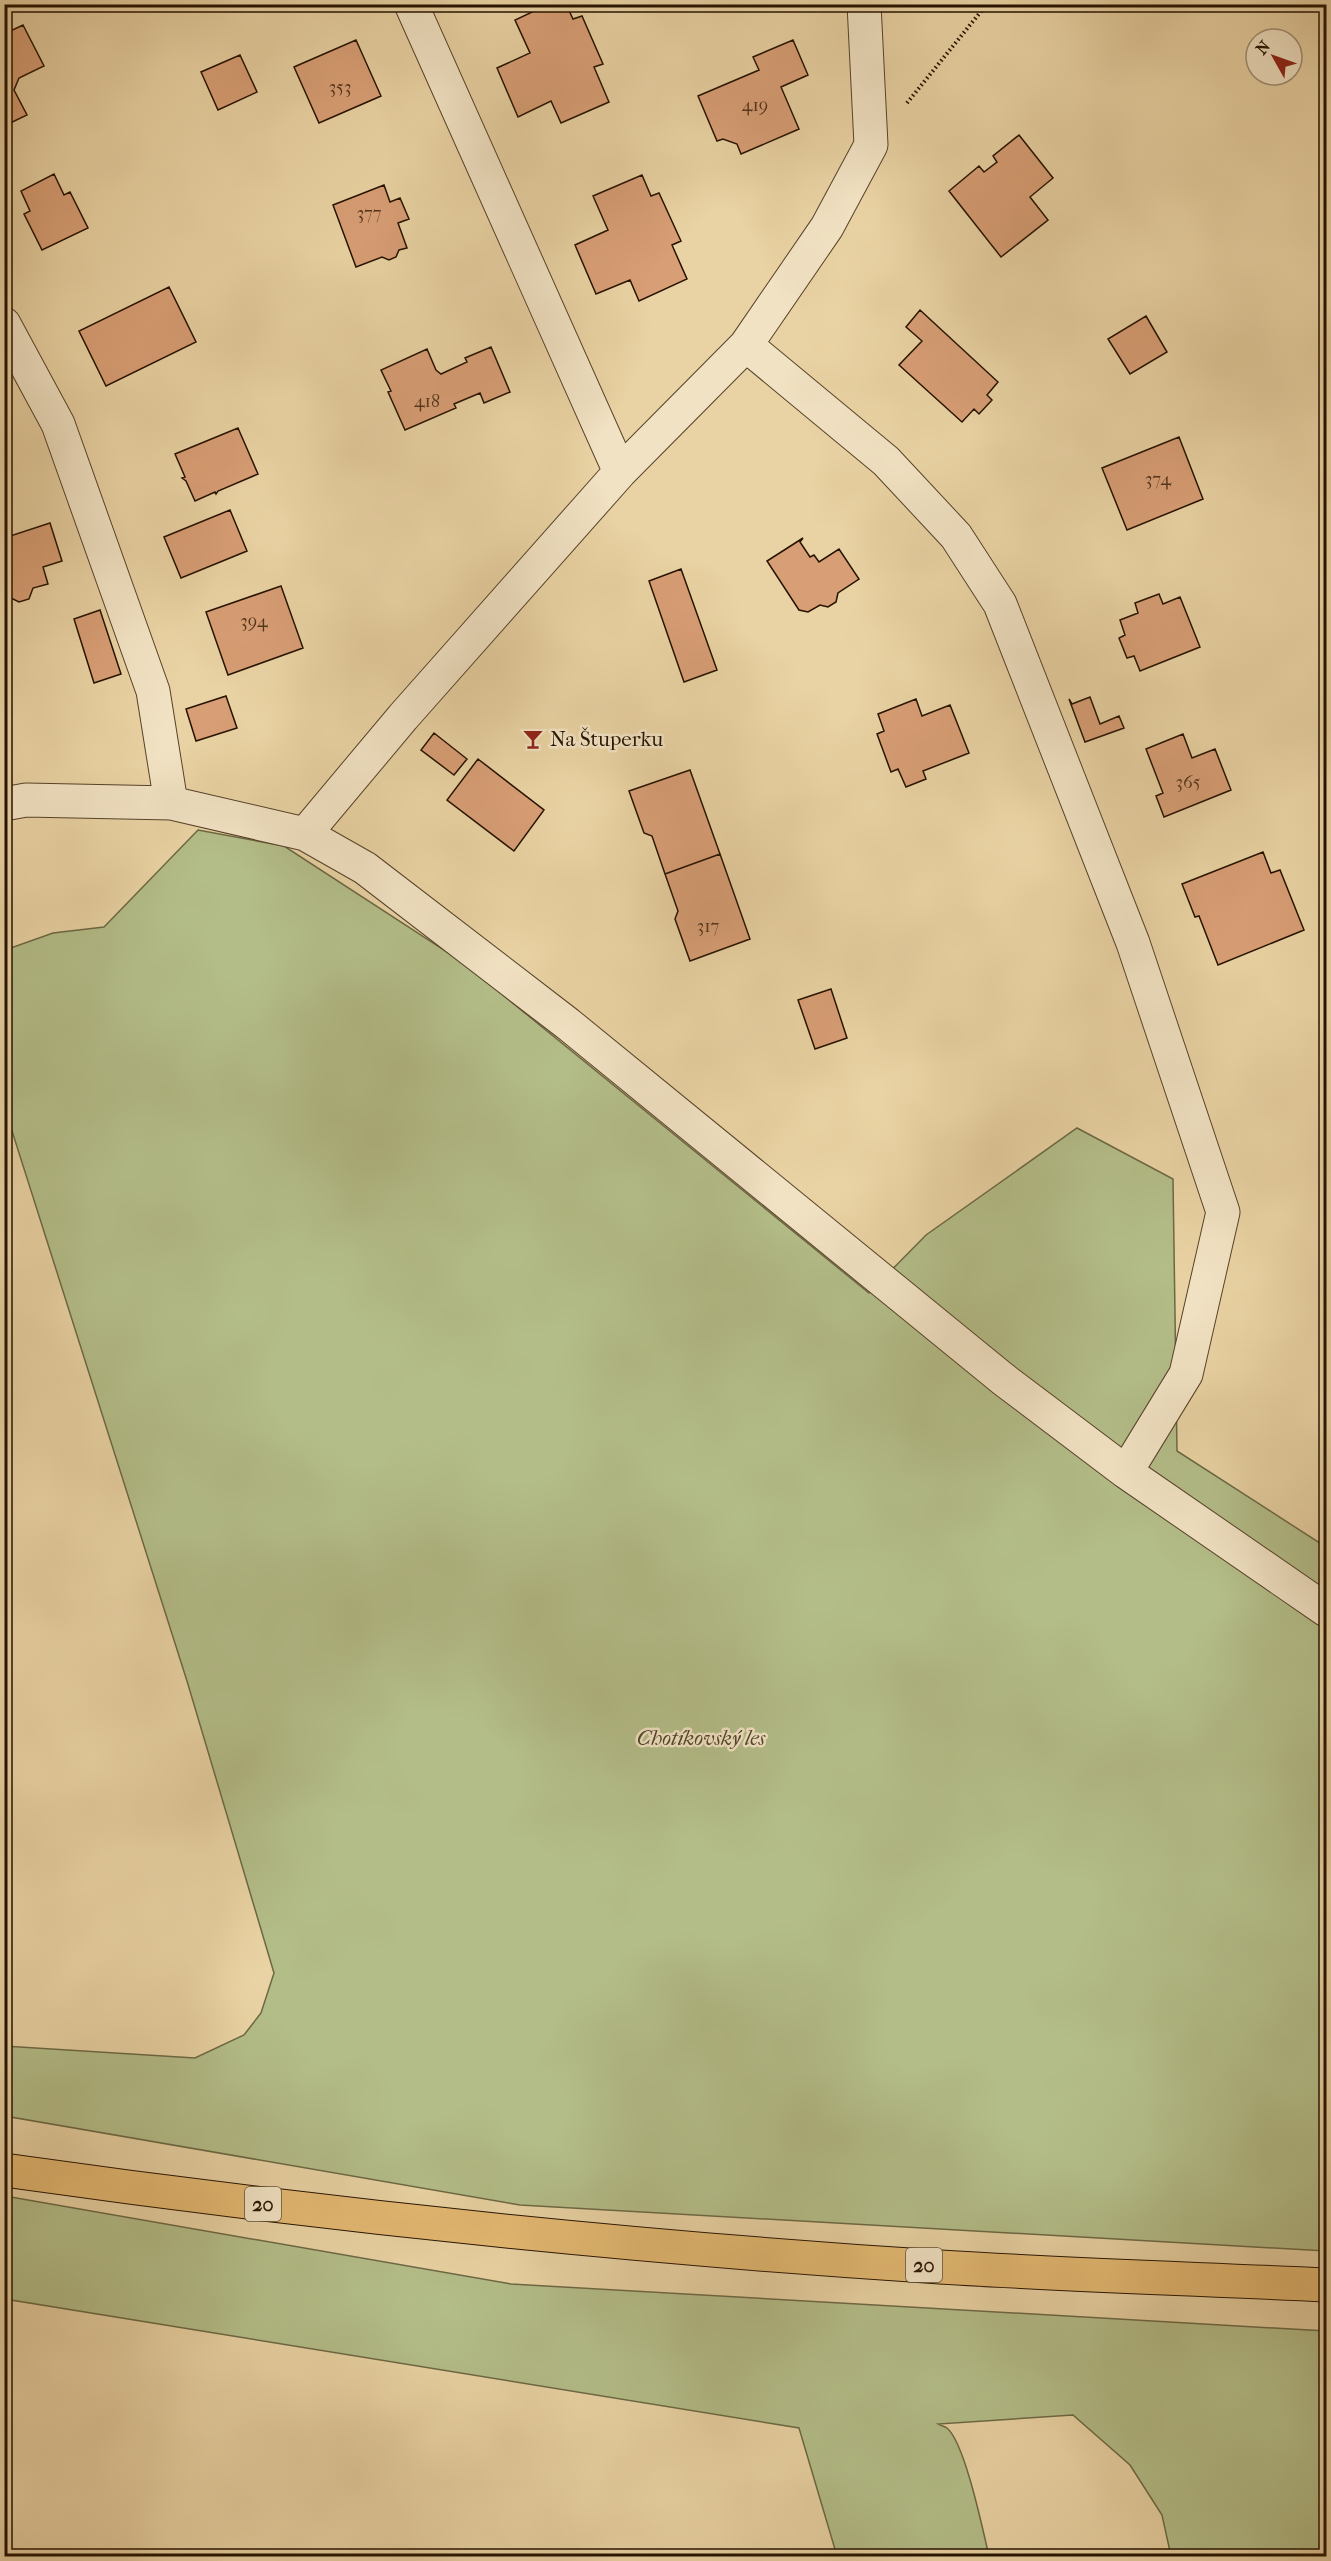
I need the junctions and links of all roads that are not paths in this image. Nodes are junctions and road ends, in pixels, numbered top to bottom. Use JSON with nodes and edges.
{"nodes":[{"id":1,"x":411,"y":4,"type":"edge"},
{"id":2,"x":864,"y":4,"type":"edge"},
{"id":3,"x":4,"y":324,"type":"edge"},
{"id":4,"x":746,"y":345,"type":"junction"},
{"id":5,"x":620,"y":472,"type":"junction"},
{"id":6,"x":171,"y":803,"type":"junction"},
{"id":7,"x":4,"y":804,"type":"edge"},
{"id":8,"x":305,"y":834,"type":"junction"},
{"id":9,"x":1126,"y":1472,"type":"junction"},
{"id":10,"x":1326,"y":1610,"type":"edge"},
{"id":11,"x":4,"y":2170,"type":"edge"},
{"id":12,"x":1326,"y":2285,"type":"edge"}],
"edges":[{"from":1,"to":5,"type":"street"},
{"from":2,"to":4,"type":"street"},
{"from":3,"to":6,"type":"street"},
{"from":4,"to":5,"type":"street"},
{"from":4,"to":9,"type":"street"},
{"from":5,"to":8,"type":"street"},
{"from":6,"to":7,"type":"street"},
{"from":6,"to":8,"type":"street"},
{"from":8,"to":9,"type":"street"},
{"from":9,"to":10,"type":"street"},
{"from":11,"to":12,"type":"main road","number":"20"}]}
